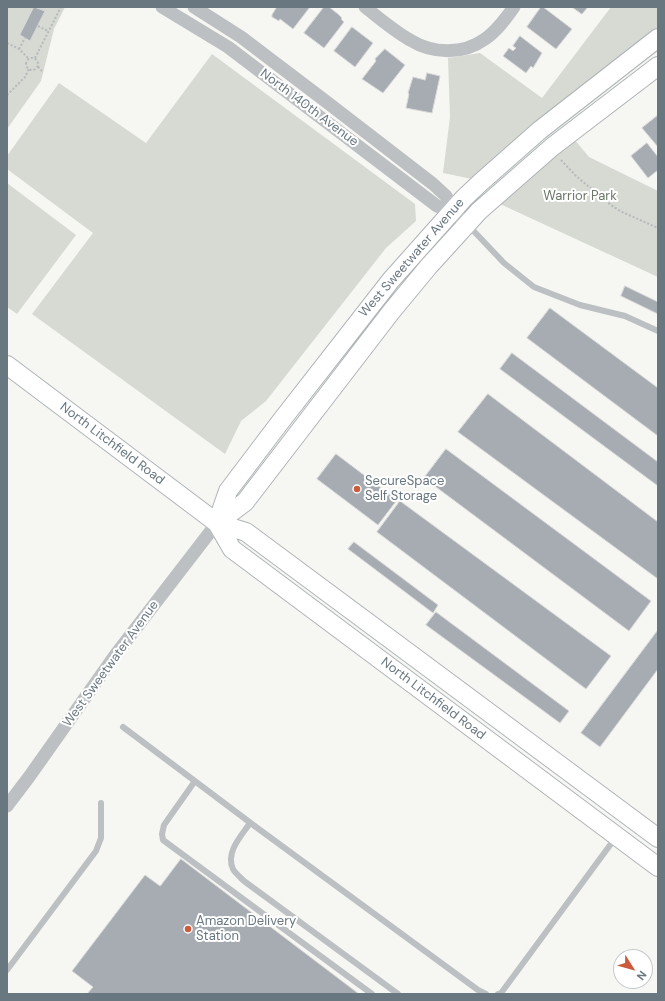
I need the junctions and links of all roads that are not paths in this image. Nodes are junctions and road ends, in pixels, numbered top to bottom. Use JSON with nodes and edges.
{"nodes":[{"id":1,"x":162,"y":7,"type":"edge"},
{"id":2,"x":194,"y":7,"type":"edge"},
{"id":3,"x":365,"y":7,"type":"edge"},
{"id":4,"x":514,"y":7,"type":"edge"},
{"id":5,"x":658,"y":38,"type":"edge"},
{"id":6,"x":658,"y":66,"type":"edge"},
{"id":7,"x":453,"y":211,"type":"junction"},
{"id":8,"x":467,"y":224,"type":"junction"},
{"id":9,"x":658,"y":331,"type":"edge"},
{"id":10,"x":7,"y":365,"type":"edge"},
{"id":11,"x":216,"y":523,"type":"junction"},
{"id":12,"x":123,"y":727,"type":"dead end"},
{"id":13,"x":195,"y":781,"type":"junction"},
{"id":14,"x":101,"y":803,"type":"dead end"},
{"id":15,"x":7,"y":806,"type":"edge"},
{"id":16,"x":250,"y":823,"type":"junction"},
{"id":17,"x":616,"y":836,"type":"junction"},
{"id":18,"x":658,"y":838,"type":"edge"},
{"id":19,"x":658,"y":867,"type":"edge"},
{"id":20,"x":7,"y":970,"type":"edge"},
{"id":21,"x":372,"y":994,"type":"edge"},
{"id":22,"x":398,"y":994,"type":"edge"},
{"id":23,"x":486,"y":994,"type":"edge"},
{"id":24,"x":498,"y":994,"type":"edge"}],
"edges":[{"from":1,"to":7,"type":"street","name":"North 140th Avenue"},
{"from":2,"to":7,"type":"street","name":"North 140th Avenue"},
{"from":3,"to":4,"type":"street"},
{"from":5,"to":7,"type":"main road","name":"West Sweetwater Avenue"},
{"from":6,"to":8,"type":"main road","name":"West Sweetwater Avenue"},
{"from":7,"to":8,"type":"street","name":"North 140th Avenue"},
{"from":7,"to":11,"type":"main road","name":"West Sweetwater Avenue"},
{"from":8,"to":9,"type":"lane"},
{"from":8,"to":11,"type":"main road","name":"West Sweetwater Avenue"},
{"from":10,"to":11,"type":"main road","name":"North Litchfield Road"},
{"from":11,"to":15,"type":"street","name":"West Sweetwater Avenue"},
{"from":11,"to":17,"type":"main road","name":"North Litchfield Road"},
{"from":11,"to":18,"type":"main road","name":"North Litchfield Road"},
{"from":12,"to":13,"type":"lane"},
{"from":13,"to":16,"type":"lane"},
{"from":13,"to":21,"type":"lane"},
{"from":14,"to":20,"type":"lane"},
{"from":16,"to":22,"type":"lane"},
{"from":16,"to":23,"type":"lane"},
{"from":17,"to":19,"type":"main road","name":"North Litchfield Road"},
{"from":17,"to":24,"type":"lane"}]}
